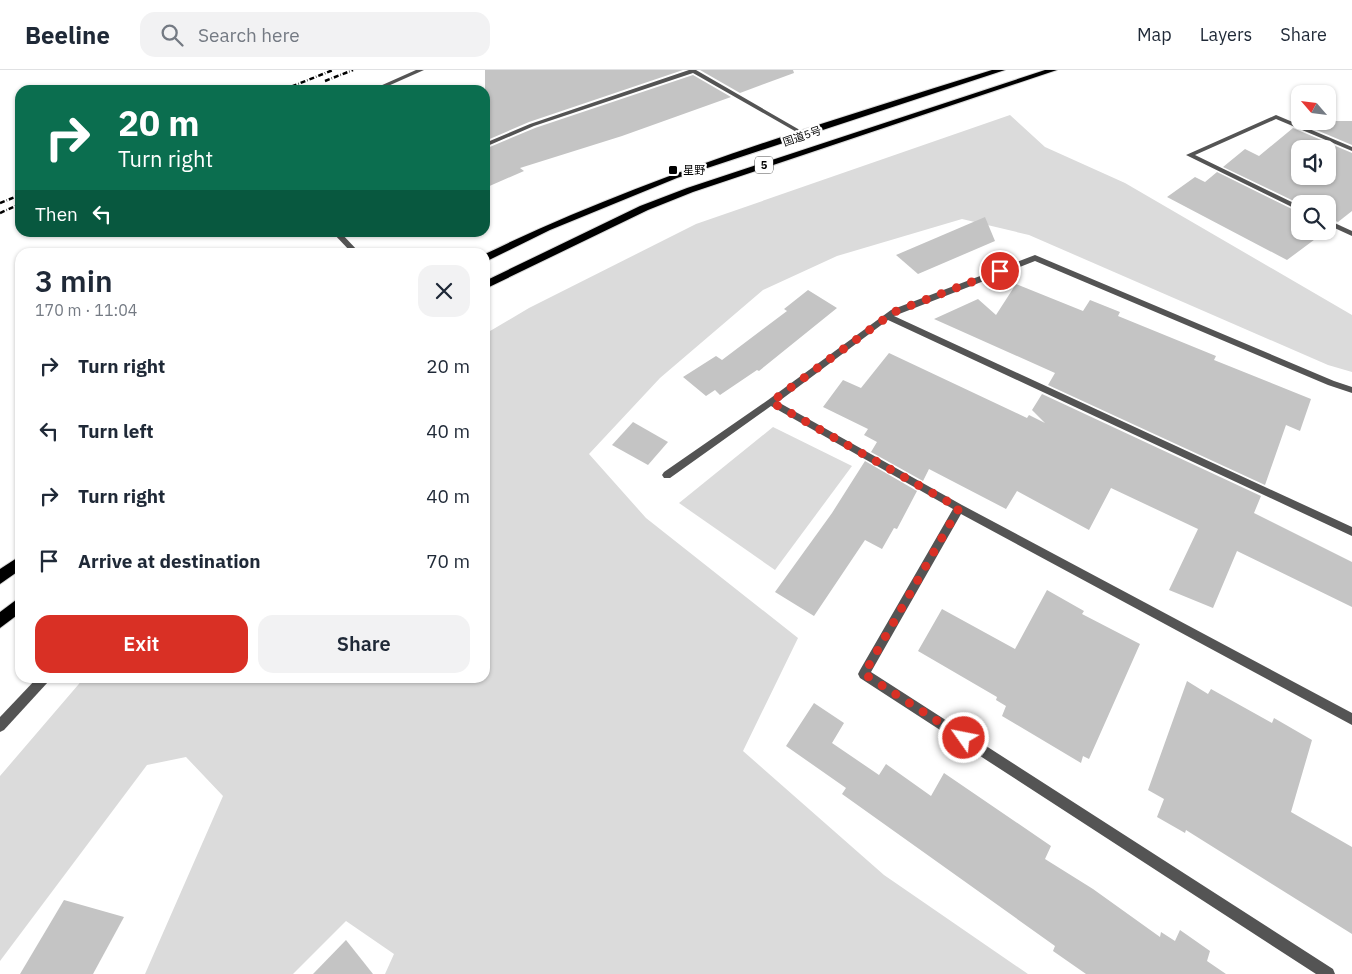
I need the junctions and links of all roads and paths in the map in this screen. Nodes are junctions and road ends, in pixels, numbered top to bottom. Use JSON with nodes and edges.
{"nodes":[{"id":1,"x":421,"y":70,"type":"edge"},
{"id":2,"x":692,"y":70,"type":"edge"},
{"id":3,"x":1001,"y":70,"type":"edge"},
{"id":4,"x":1053,"y":70,"type":"edge"},
{"id":5,"x":386,"y":85,"type":"edge"},
{"id":6,"x":802,"y":133,"type":"junction"},
{"id":7,"x":490,"y":143,"type":"edge"},
{"id":8,"x":1352,"y":149,"type":"edge"},
{"id":9,"x":1291,"y":205,"type":"edge"},
{"id":10,"x":1336,"y":226,"type":"edge"},
{"id":11,"x":1352,"y":234,"type":"edge"},
{"id":12,"x":340,"y":237,"type":"edge"},
{"id":13,"x":351,"y":248,"type":"edge"},
{"id":14,"x":490,"y":255,"type":"edge"},
{"id":15,"x":490,"y":283,"type":"edge"},
{"id":16,"x":888,"y":317,"type":"junction"},
{"id":17,"x":1352,"y":390,"type":"edge"},
{"id":18,"x":771,"y":402,"type":"junction"},
{"id":19,"x":667,"y":474,"type":"dead end"},
{"id":20,"x":959,"y":508,"type":"junction"},
{"id":21,"x":1352,"y":532,"type":"edge"},
{"id":22,"x":15,"y":566,"type":"edge"},
{"id":23,"x":0,"y":578,"type":"edge"},
{"id":24,"x":15,"y":608,"type":"edge"},
{"id":25,"x":0,"y":622,"type":"edge"},
{"id":26,"x":39,"y":683,"type":"edge"},
{"id":27,"x":1352,"y":719,"type":"edge"},
{"id":28,"x":0,"y":726,"type":"edge"},
{"id":29,"x":1328,"y":974,"type":"edge"}],
"edges":[{"from":1,"to":5,"type":"street"},
{"from":2,"to":6,"type":"street"},
{"from":2,"to":7,"type":"street"},
{"from":3,"to":6,"type":"highway","name":"国道5号","number":"5"},
{"from":4,"to":15,"type":"highway","name":"国道5号","number":"5"},
{"from":6,"to":14,"type":"highway","name":"国道5号","number":"5"},
{"from":8,"to":9,"type":"street"},
{"from":10,"to":11,"type":"street"},
{"from":12,"to":13,"type":"street"},
{"from":16,"to":17,"type":"street"},
{"from":16,"to":18,"type":"street"},
{"from":16,"to":21,"type":"street"},
{"from":18,"to":19,"type":"street"},
{"from":18,"to":20,"type":"street"},
{"from":20,"to":27,"type":"street"},
{"from":20,"to":29,"type":"street"},
{"from":22,"to":23,"type":"highway"},
{"from":24,"to":25,"type":"highway"},
{"from":26,"to":28,"type":"street"}]}
